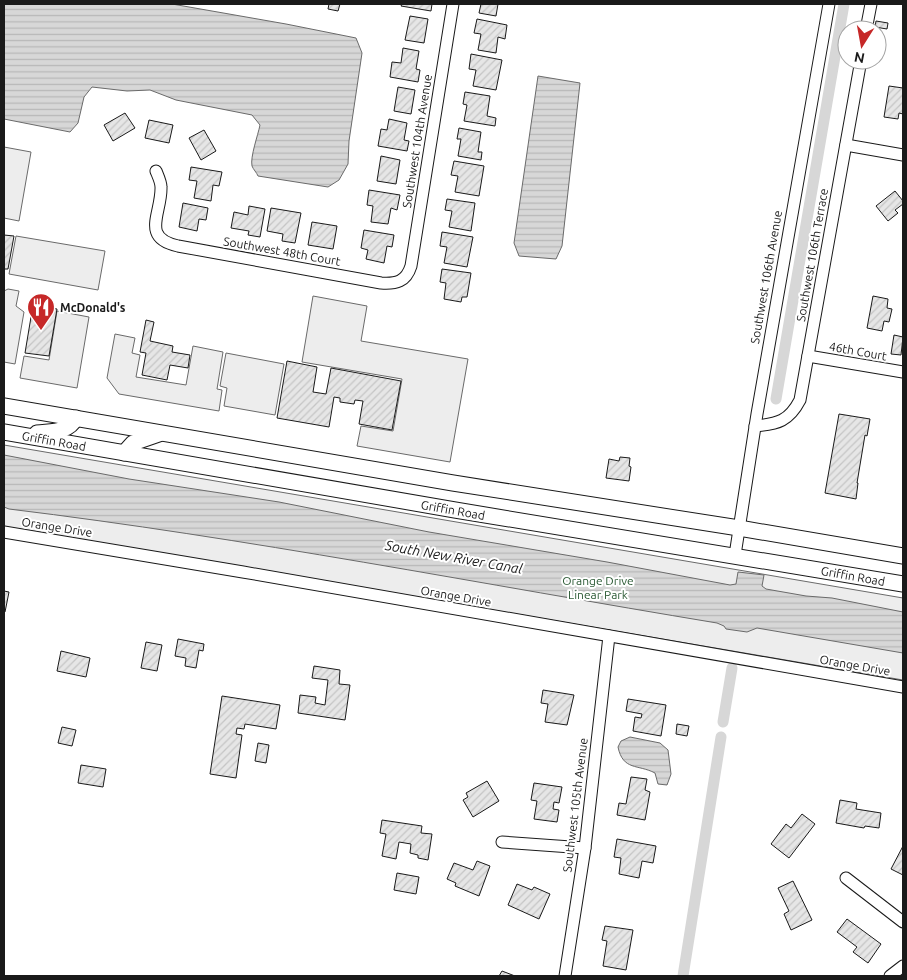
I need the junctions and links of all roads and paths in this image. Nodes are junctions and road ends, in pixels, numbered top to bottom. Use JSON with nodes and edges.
{"nodes":[{"id":1,"x":453,"y":4,"type":"edge"},
{"id":2,"x":829,"y":4,"type":"edge"},
{"id":3,"x":871,"y":4,"type":"edge"},
{"id":4,"x":868,"y":20,"type":"edge"},
{"id":5,"x":859,"y":70,"type":"edge"},
{"id":6,"x":846,"y":145,"type":"junction"},
{"id":7,"x":903,"y":155,"type":"edge"},
{"id":8,"x":156,"y":171,"type":"dead end"},
{"id":9,"x":406,"y":284,"type":"joint"},
{"id":10,"x":808,"y":356,"type":"junction"},
{"id":11,"x":903,"y":372,"type":"edge"},
{"id":12,"x":4,"y":406,"type":"edge"},
{"id":13,"x":76,"y":418,"type":"junction"},
{"id":14,"x":755,"y":426,"type":"junction"},
{"id":15,"x":11,"y":433,"type":"edge"},
{"id":16,"x":163,"y":433,"type":"junction"},
{"id":17,"x":124,"y":453,"type":"junction"},
{"id":18,"x":739,"y":528,"type":"junction"},
{"id":19,"x":4,"y":532,"type":"edge"},
{"id":20,"x":735,"y":556,"type":"junction"},
{"id":21,"x":903,"y":556,"type":"edge"},
{"id":22,"x":903,"y":584,"type":"edge"},
{"id":23,"x":609,"y":636,"type":"junction"},
{"id":24,"x":903,"y":688,"type":"edge"},
{"id":25,"x":502,"y":842,"type":"dead end"},
{"id":26,"x":584,"y":848,"type":"junction"},
{"id":27,"x":846,"y":878,"type":"dead end"},
{"id":28,"x":903,"y":922,"type":"edge"},
{"id":29,"x":903,"y":966,"type":"edge"},
{"id":30,"x":565,"y":976,"type":"edge"},
{"id":31,"x":890,"y":976,"type":"edge"}],
"edges":[{"from":1,"to":9,"type":"street","name":"Southwest 104th Avenue"},
{"from":2,"to":14,"type":"street","name":"Southwest 106th Avenue"},
{"from":3,"to":4,"type":"street"},
{"from":5,"to":6,"type":"street","name":"Southwest 106th Terrace"},
{"from":6,"to":7,"type":"street"},
{"from":6,"to":10,"type":"street","name":"Southwest 106th Terrace"},
{"from":8,"to":9,"type":"street","name":"Southwest 48th Court"},
{"from":10,"to":11,"type":"street","name":"46th Court"},
{"from":10,"to":14,"type":"street","name":"Southwest 106th Terrace"},
{"from":12,"to":13,"type":"main road","name":"Griffin Road"},
{"from":13,"to":15,"type":"main road"},
{"from":13,"to":16,"type":"main road","name":"Griffin Road"},
{"from":14,"to":18,"type":"street","name":"Southwest 106th Avenue"},
{"from":15,"to":17,"type":"main road","name":"Griffin Road"},
{"from":16,"to":17,"type":"main road"},
{"from":16,"to":18,"type":"main road","name":"Griffin Road"},
{"from":17,"to":20,"type":"main road","name":"Griffin Road"},
{"from":18,"to":20,"type":"street","name":"Southwest 106th Avenue"},
{"from":18,"to":21,"type":"main road","name":"Griffin Road"},
{"from":19,"to":23,"type":"street","name":"Orange Drive"},
{"from":20,"to":22,"type":"main road","name":"Griffin Road"},
{"from":23,"to":24,"type":"street","name":"Orange Drive"},
{"from":23,"to":26,"type":"street","name":"Southwest 105th Avenue"},
{"from":25,"to":26,"type":"street"},
{"from":26,"to":30,"type":"street","name":"Southwest 105th Avenue"},
{"from":27,"to":28,"type":"street"},
{"from":29,"to":31,"type":"street"}]}
